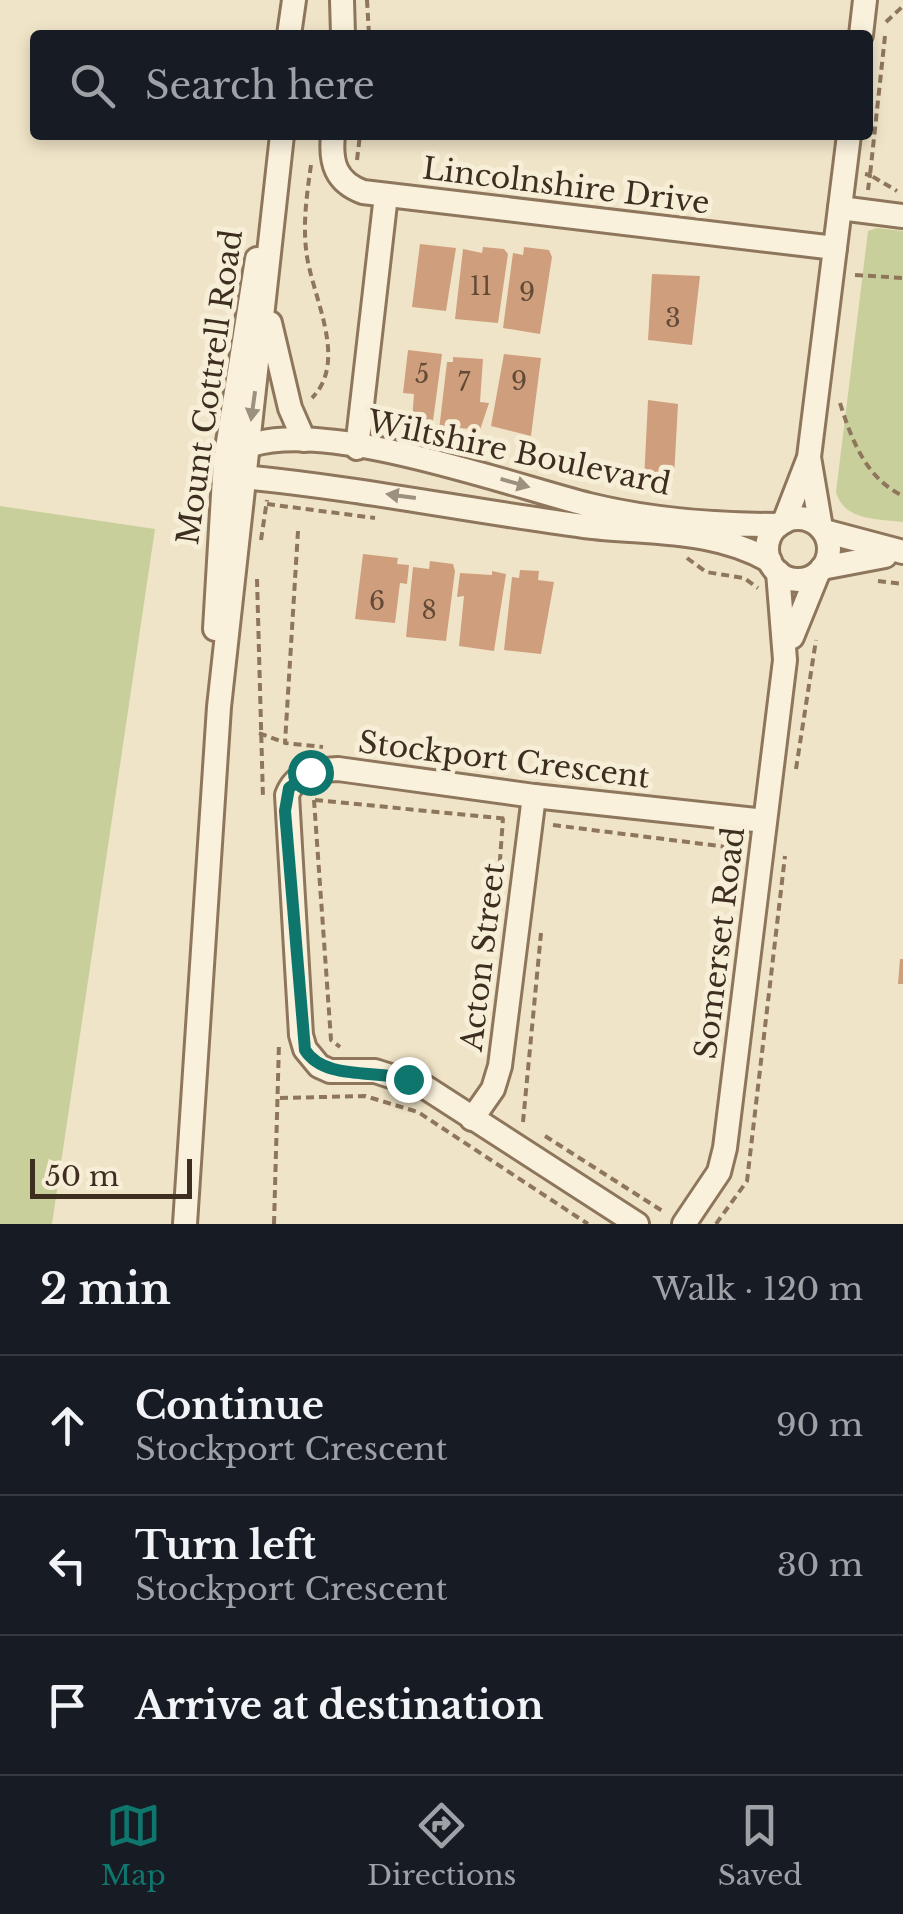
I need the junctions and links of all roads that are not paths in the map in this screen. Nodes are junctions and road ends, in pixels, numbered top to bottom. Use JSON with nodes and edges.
{"nodes":[{"id":1,"x":342,"y":0,"type":"edge"},
{"id":2,"x":865,"y":0,"type":"edge"},
{"id":3,"x":343,"y":30,"type":"edge"},
{"id":4,"x":862,"y":30,"type":"edge"},
{"id":5,"x":273,"y":140,"type":"edge"},
{"id":6,"x":282,"y":140,"type":"edge"},
{"id":7,"x":334,"y":140,"type":"edge"},
{"id":8,"x":848,"y":140,"type":"edge"},
{"id":9,"x":386,"y":195,"type":"junction"},
{"id":10,"x":840,"y":208,"type":"junction"},
{"id":11,"x":903,"y":216,"type":"edge"},
{"id":12,"x":835,"y":248,"type":"junction"},
{"id":13,"x":266,"y":305,"type":"junction"},
{"id":14,"x":304,"y":440,"type":"junction"},
{"id":15,"x":247,"y":446,"type":"junction"},
{"id":16,"x":358,"y":448,"type":"junction"},
{"id":17,"x":809,"y":456,"type":"junction"},
{"id":18,"x":224,"y":460,"type":"junction"},
{"id":19,"x":243,"y":478,"type":"junction"},
{"id":20,"x":782,"y":524,"type":"junction"},
{"id":21,"x":822,"y":530,"type":"junction"},
{"id":22,"x":903,"y":554,"type":"edge"},
{"id":23,"x":774,"y":567,"type":"junction"},
{"id":24,"x":820,"y":571,"type":"junction"},
{"id":25,"x":785,"y":660,"type":"junction"},
{"id":26,"x":220,"y":707,"type":"junction"},
{"id":27,"x":534,"y":796,"type":"junction"},
{"id":28,"x":755,"y":820,"type":"junction"},
{"id":29,"x":472,"y":1119,"type":"junction"},
{"id":30,"x":185,"y":1224,"type":"edge"},
{"id":31,"x":637,"y":1224,"type":"edge"},
{"id":32,"x":684,"y":1224,"type":"edge"}],
"edges":[{"from":1,"to":3,"type":"street"},
{"from":2,"to":4,"type":"street"},
{"from":5,"to":18,"type":"street","name":"Mount Cottrell Road"},
{"from":6,"to":13,"type":"street","name":"Mount Cottrell Road"},
{"from":7,"to":9,"type":"street","name":"Lincolnshire Drive"},
{"from":8,"to":10,"type":"street"},
{"from":9,"to":12,"type":"street","name":"Lincolnshire Drive"},
{"from":9,"to":16,"type":"street"},
{"from":10,"to":11,"type":"street"},
{"from":10,"to":12,"type":"street"},
{"from":12,"to":17,"type":"street"},
{"from":13,"to":14,"type":"street"},
{"from":13,"to":15,"type":"street","name":"Mount Cottrell Road","one_way":true},
{"from":14,"to":15,"type":"street","name":"Wiltshire Boulevard"},
{"from":14,"to":16,"type":"street","name":"Wiltshire Boulevard"},
{"from":15,"to":18,"type":"street"},
{"from":15,"to":19,"type":"street","name":"Mount Cottrell Road"},
{"from":16,"to":20,"type":"street","name":"Wiltshire Boulevard","one_way":true},
{"from":17,"to":20,"type":"street"},
{"from":17,"to":21,"type":"street"},
{"from":18,"to":19,"type":"street"},
{"from":18,"to":26,"type":"street","name":"Mount Cottrell Road"},
{"from":23,"to":19,"type":"street","name":"Wiltshire Boulevard","one_way":true},
{"from":19,"to":26,"type":"street","name":"Mount Cottrell Road"},
{"from":20,"to":21,"type":"street"},
{"from":20,"to":23,"type":"street"},
{"from":21,"to":22,"type":"street"},
{"from":21,"to":24,"type":"street"},
{"from":22,"to":24,"type":"street"},
{"from":23,"to":24,"type":"street"},
{"from":23,"to":25,"type":"street","name":"Somerset Road"},
{"from":24,"to":25,"type":"street","name":"Somerset Road"},
{"from":25,"to":28,"type":"street","name":"Somerset Road"},
{"from":26,"to":30,"type":"street","name":"Mount Cottrell Road"},
{"from":27,"to":28,"type":"street","name":"Stockport Crescent"},
{"from":27,"to":29,"type":"street","name":"Acton Street"},
{"from":27,"to":29,"type":"street","name":"Stockport Crescent"},
{"from":28,"to":32,"type":"street","name":"Somerset Road"},
{"from":29,"to":31,"type":"street","name":"Stockport Crescent"}]}
